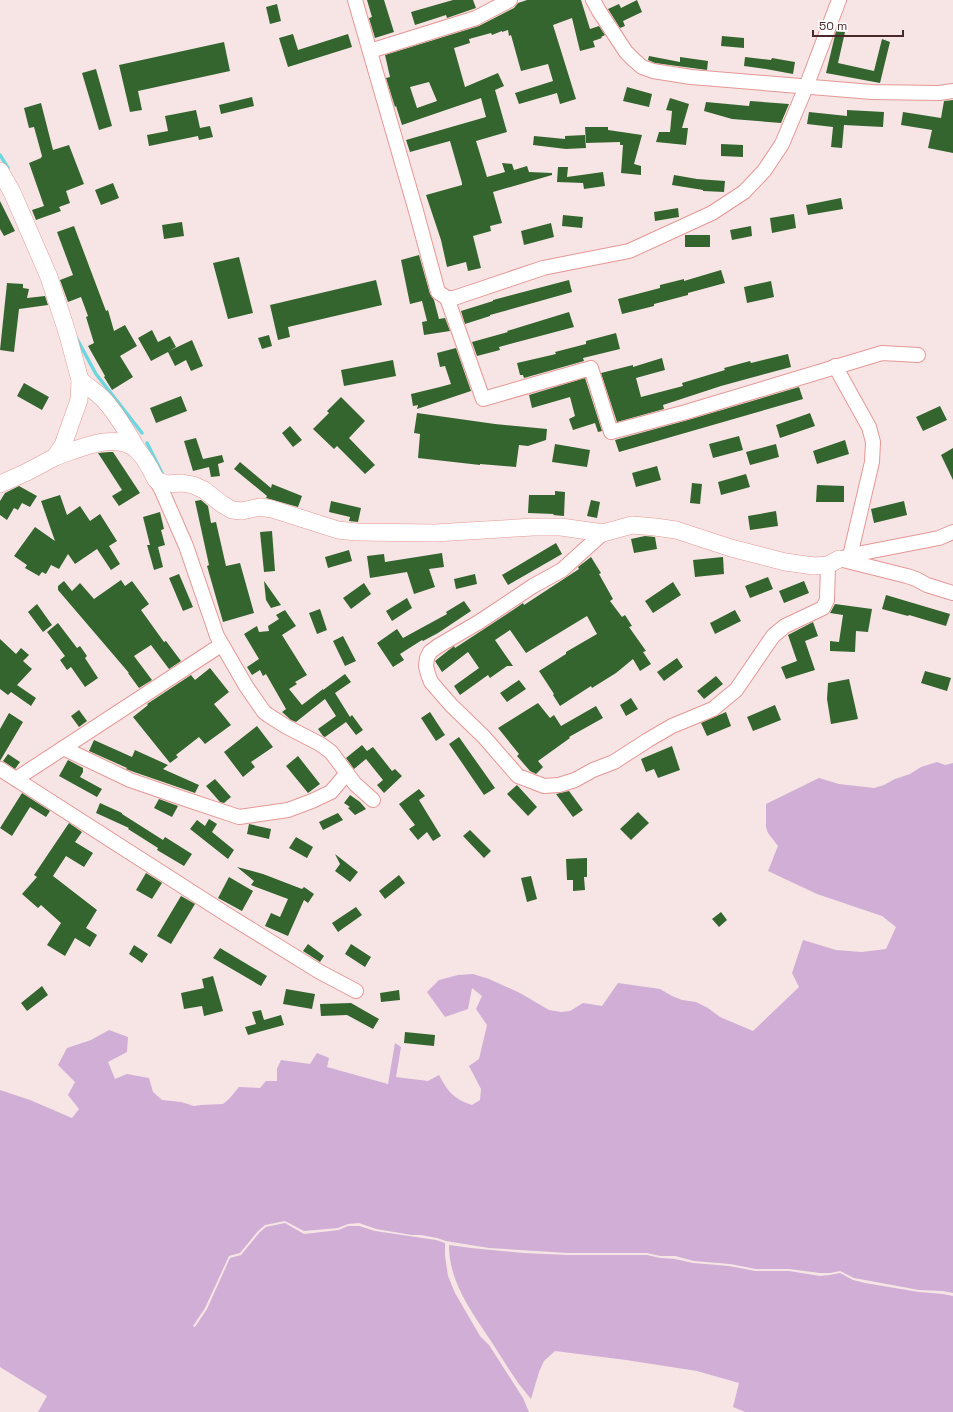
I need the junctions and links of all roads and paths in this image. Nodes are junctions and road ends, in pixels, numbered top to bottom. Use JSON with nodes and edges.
{"nodes":[{"id":1,"x":355,"y":0,"type":"edge"},
{"id":2,"x":510,"y":0,"type":"edge"},
{"id":3,"x":593,"y":0,"type":"edge"},
{"id":4,"x":839,"y":0,"type":"edge"},
{"id":5,"x":370,"y":51,"type":"junction"},
{"id":6,"x":806,"y":87,"type":"junction"},
{"id":7,"x":953,"y":91,"type":"edge"},
{"id":8,"x":0,"y":171,"type":"edge"},
{"id":9,"x":447,"y":298,"type":"junction"},
{"id":10,"x":918,"y":355,"type":"dead end"},
{"id":11,"x":835,"y":366,"type":"junction"},
{"id":12,"x":80,"y":380,"type":"junction"},
{"id":13,"x":138,"y":451,"type":"junction"},
{"id":14,"x":55,"y":457,"type":"junction"},
{"id":15,"x":156,"y":480,"type":"junction"},
{"id":16,"x":0,"y":484,"type":"edge"},
{"id":17,"x":953,"y":532,"type":"edge"},
{"id":18,"x":603,"y":533,"type":"junction"},
{"id":19,"x":839,"y":560,"type":"junction"},
{"id":20,"x":953,"y":593,"type":"edge"},
{"id":21,"x":221,"y":645,"type":"junction"},
{"id":22,"x":63,"y":748,"type":"junction"},
{"id":23,"x":0,"y":769,"type":"edge"},
{"id":24,"x":347,"y":773,"type":"junction"},
{"id":25,"x":16,"y":779,"type":"junction"},
{"id":26,"x":373,"y":800,"type":"dead end"},
{"id":27,"x":356,"y":991,"type":"dead end"}],
"edges":[{"from":1,"to":5,"type":"street"},
{"from":2,"to":5,"type":"street"},
{"from":3,"to":6,"type":"street"},
{"from":4,"to":6,"type":"street"},
{"from":5,"to":9,"type":"street"},
{"from":6,"to":7,"type":"street"},
{"from":6,"to":9,"type":"street"},
{"from":8,"to":12,"type":"street"},
{"from":9,"to":11,"type":"street"},
{"from":10,"to":11,"type":"street"},
{"from":11,"to":19,"type":"street"},
{"from":12,"to":13,"type":"street"},
{"from":12,"to":14,"type":"street"},
{"from":13,"to":14,"type":"street"},
{"from":13,"to":15,"type":"street"},
{"from":14,"to":16,"type":"street"},
{"from":15,"to":18,"type":"street"},
{"from":15,"to":21,"type":"street"},
{"from":17,"to":19,"type":"street"},
{"from":18,"to":19,"type":"street"},
{"from":18,"to":19,"type":"street"},
{"from":19,"to":20,"type":"street"},
{"from":21,"to":22,"type":"street"},
{"from":21,"to":24,"type":"street"},
{"from":22,"to":24,"type":"street"},
{"from":22,"to":25,"type":"street"},
{"from":23,"to":25,"type":"street"},
{"from":24,"to":26,"type":"street"},
{"from":25,"to":27,"type":"street"}]}
